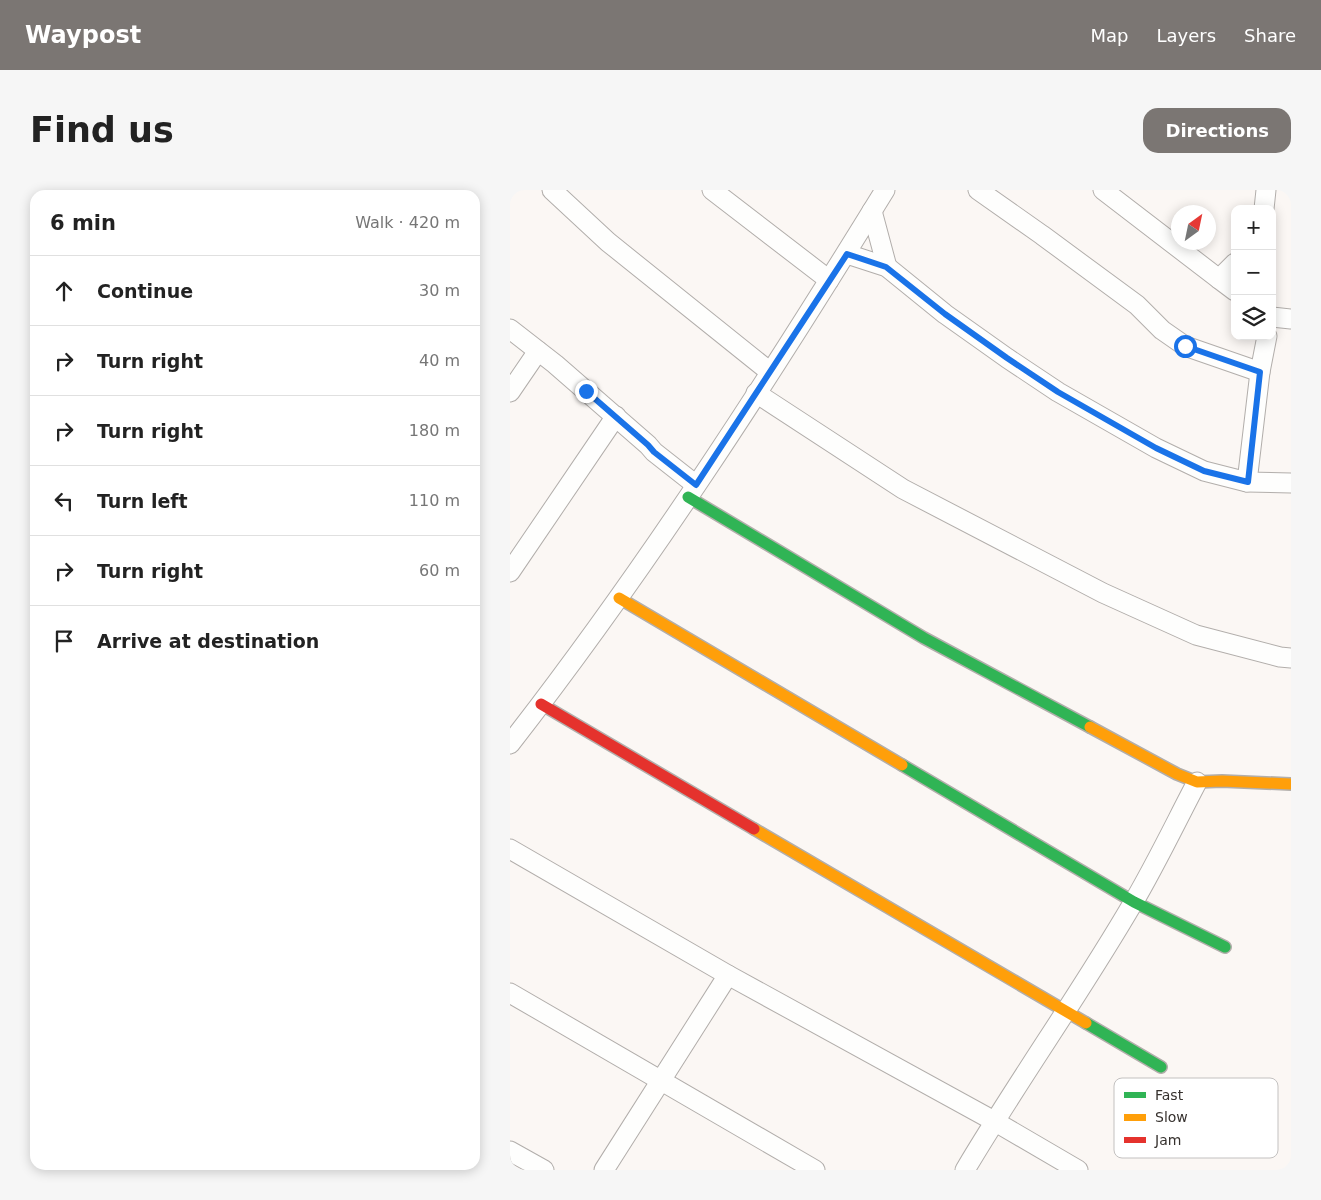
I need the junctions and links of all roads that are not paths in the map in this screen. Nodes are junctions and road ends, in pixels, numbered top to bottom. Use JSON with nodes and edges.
{"nodes":[{"id":1,"x":552,"y":190,"type":"edge"},
{"id":2,"x":712,"y":190,"type":"edge"},
{"id":3,"x":885,"y":190,"type":"edge"},
{"id":4,"x":978,"y":190,"type":"edge"},
{"id":5,"x":1102,"y":190,"type":"edge"},
{"id":6,"x":1266,"y":190,"type":"edge"},
{"id":7,"x":1264,"y":205,"type":"edge"},
{"id":8,"x":872,"y":211,"type":"junction"},
{"id":9,"x":847,"y":254,"type":"junction"},
{"id":10,"x":886,"y":267,"type":"junction"},
{"id":11,"x":1231,"y":267,"type":"edge"},
{"id":12,"x":1219,"y":279,"type":"junction"},
{"id":13,"x":830,"y":280,"type":"junction"},
{"id":14,"x":1231,"y":289,"type":"edge"},
{"id":15,"x":1276,"y":317,"type":"edge"},
{"id":16,"x":1291,"y":319,"type":"edge"},
{"id":17,"x":510,"y":329,"type":"edge"},
{"id":18,"x":1266,"y":340,"type":"edge"},
{"id":19,"x":538,"y":351,"type":"junction"},
{"id":20,"x":770,"y":372,"type":"junction"},
{"id":21,"x":1260,"y":372,"type":"junction"},
{"id":22,"x":510,"y":392,"type":"edge"},
{"id":23,"x":756,"y":393,"type":"junction"},
{"id":24,"x":616,"y":416,"type":"junction"},
{"id":25,"x":1248,"y":482,"type":"junction"},
{"id":26,"x":1291,"y":483,"type":"edge"},
{"id":27,"x":692,"y":491,"type":"junction"},
{"id":28,"x":510,"y":572,"type":"edge"},
{"id":29,"x":619,"y":598,"type":"junction"},
{"id":30,"x":1291,"y":658,"type":"edge"},
{"id":31,"x":541,"y":704,"type":"junction"},
{"id":32,"x":510,"y":744,"type":"edge"},
{"id":33,"x":1197,"y":782,"type":"junction"},
{"id":34,"x":1291,"y":784,"type":"edge"},
{"id":35,"x":510,"y":849,"type":"edge"},
{"id":36,"x":1134,"y":902,"type":"junction"},
{"id":37,"x":1226,"y":947,"type":"dead end"},
{"id":38,"x":728,"y":975,"type":"junction"},
{"id":39,"x":510,"y":993,"type":"edge"},
{"id":40,"x":1066,"y":1011,"type":"junction"},
{"id":41,"x":1161,"y":1067,"type":"dead end"},
{"id":42,"x":661,"y":1081,"type":"junction"},
{"id":43,"x":994,"y":1121,"type":"junction"},
{"id":44,"x":510,"y":1151,"type":"edge"},
{"id":45,"x":544,"y":1170,"type":"edge"},
{"id":46,"x":604,"y":1170,"type":"edge"},
{"id":47,"x":815,"y":1170,"type":"edge"},
{"id":48,"x":965,"y":1170,"type":"edge"},
{"id":49,"x":1078,"y":1170,"type":"edge"}],
"edges":[{"from":1,"to":20,"type":"street"},
{"from":2,"to":13,"type":"street"},
{"from":3,"to":8,"type":"street"},
{"from":4,"to":21,"type":"street"},
{"from":5,"to":12,"type":"street"},
{"from":6,"to":7,"type":"street"},
{"from":8,"to":9,"type":"street"},
{"from":8,"to":10,"type":"street"},
{"from":9,"to":10,"type":"street"},
{"from":9,"to":13,"type":"street"},
{"from":10,"to":25,"type":"street"},
{"from":11,"to":12,"type":"street"},
{"from":12,"to":14,"type":"street"},
{"from":13,"to":20,"type":"street"},
{"from":15,"to":16,"type":"street"},
{"from":17,"to":19,"type":"street"},
{"from":18,"to":21,"type":"street"},
{"from":19,"to":22,"type":"street"},
{"from":19,"to":24,"type":"street"},
{"from":20,"to":23,"type":"street"},
{"from":21,"to":25,"type":"street"},
{"from":23,"to":27,"type":"street"},
{"from":23,"to":30,"type":"street"},
{"from":24,"to":27,"type":"street"},
{"from":24,"to":28,"type":"street"},
{"from":25,"to":26,"type":"street"},
{"from":27,"to":29,"type":"street"},
{"from":27,"to":33,"type":"street"},
{"from":29,"to":31,"type":"street"},
{"from":29,"to":36,"type":"street"},
{"from":31,"to":32,"type":"street"},
{"from":31,"to":40,"type":"street"},
{"from":33,"to":34,"type":"street"},
{"from":33,"to":36,"type":"street"},
{"from":35,"to":38,"type":"street"},
{"from":36,"to":37,"type":"street"},
{"from":36,"to":40,"type":"street"},
{"from":38,"to":42,"type":"street"},
{"from":38,"to":43,"type":"street"},
{"from":39,"to":42,"type":"street"},
{"from":40,"to":41,"type":"street"},
{"from":40,"to":43,"type":"street"},
{"from":42,"to":46,"type":"street"},
{"from":42,"to":47,"type":"street"},
{"from":43,"to":48,"type":"street"},
{"from":43,"to":49,"type":"street"},
{"from":44,"to":45,"type":"street"}]}
